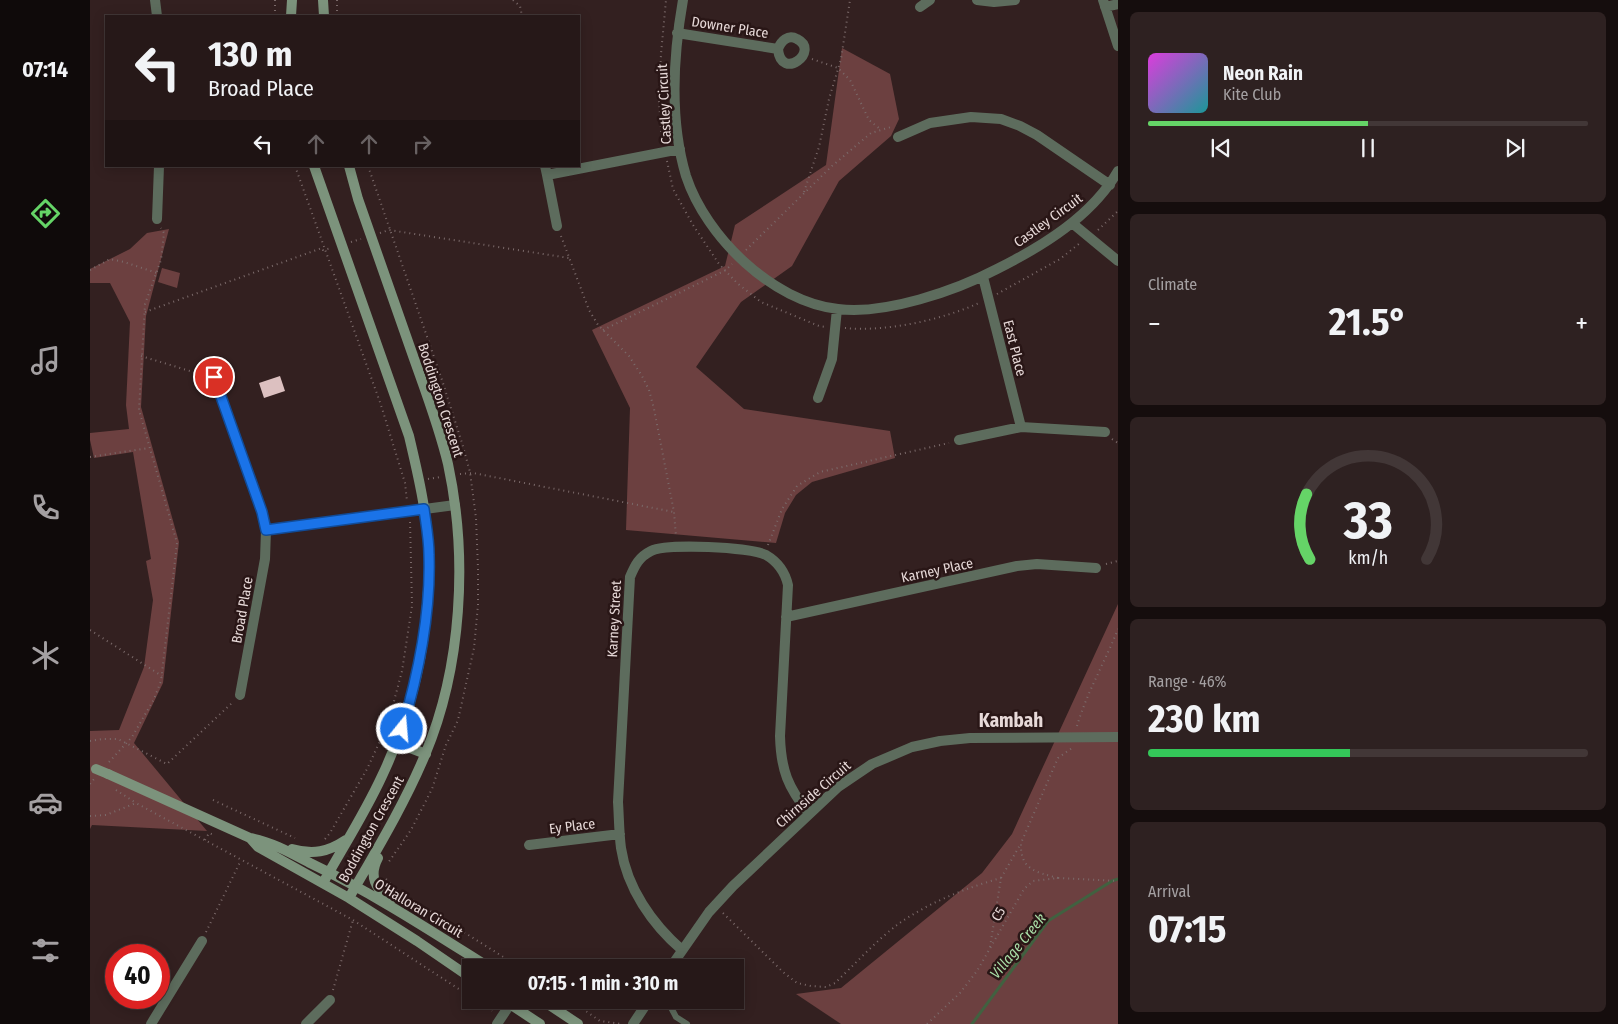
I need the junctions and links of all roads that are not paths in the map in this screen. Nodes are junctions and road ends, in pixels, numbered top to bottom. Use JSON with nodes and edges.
{"nodes":[{"id":1,"x":155,"y":0,"type":"edge"},
{"id":2,"x":292,"y":0,"type":"edge"},
{"id":3,"x":323,"y":0,"type":"edge"},
{"id":4,"x":683,"y":0,"type":"edge"},
{"id":5,"x":930,"y":0,"type":"edge"},
{"id":6,"x":977,"y":0,"type":"edge"},
{"id":7,"x":1015,"y":0,"type":"edge"},
{"id":8,"x":1104,"y":4,"type":"edge"},
{"id":9,"x":1118,"y":4,"type":"edge"},
{"id":10,"x":920,"y":7,"type":"dead end"},
{"id":11,"x":157,"y":15,"type":"edge"},
{"id":12,"x":291,"y":15,"type":"edge"},
{"id":13,"x":324,"y":15,"type":"edge"},
{"id":14,"x":677,"y":33,"type":"junction"},
{"id":15,"x":1118,"y":46,"type":"edge"},
{"id":16,"x":778,"y":48,"type":"junction"},
{"id":17,"x":898,"y":137,"type":"road end"},
{"id":18,"x":680,"y":149,"type":"junction"},
{"id":19,"x":580,"y":165,"type":"edge"},
{"id":20,"x":159,"y":167,"type":"edge"},
{"id":21,"x":314,"y":167,"type":"edge"},
{"id":22,"x":349,"y":167,"type":"edge"},
{"id":23,"x":570,"y":167,"type":"edge"},
{"id":24,"x":1118,"y":170,"type":"edge"},
{"id":25,"x":546,"y":171,"type":"edge"},
{"id":26,"x":1110,"y":185,"type":"junction"},
{"id":27,"x":157,"y":219,"type":"road end"},
{"id":28,"x":1072,"y":223,"type":"junction"},
{"id":29,"x":557,"y":226,"type":"road end"},
{"id":30,"x":1118,"y":260,"type":"edge"},
{"id":31,"x":983,"y":277,"type":"junction"},
{"id":32,"x":837,"y":309,"type":"junction"},
{"id":33,"x":214,"y":377,"type":"road end"},
{"id":34,"x":818,"y":398,"type":"dead end"},
{"id":35,"x":1021,"y":427,"type":"junction"},
{"id":36,"x":1105,"y":432,"type":"dead end"},
{"id":37,"x":959,"y":440,"type":"road end"},
{"id":38,"x":455,"y":505,"type":"junction"},
{"id":39,"x":424,"y":509,"type":"junction"},
{"id":40,"x":266,"y":530,"type":"junction"},
{"id":41,"x":1096,"y":568,"type":"road end"},
{"id":42,"x":786,"y":617,"type":"junction"},
{"id":43,"x":240,"y":695,"type":"road end"},
{"id":44,"x":1118,"y":737,"type":"edge"},
{"id":45,"x":397,"y":743,"type":"junction"},
{"id":46,"x":426,"y":754,"type":"junction"},
{"id":47,"x":98,"y":771,"type":"edge"},
{"id":48,"x":809,"y":814,"type":"junction"},
{"id":49,"x":387,"y":833,"type":"junction"},
{"id":50,"x":620,"y":834,"type":"junction"},
{"id":51,"x":250,"y":838,"type":"junction"},
{"id":52,"x":347,"y":840,"type":"junction"},
{"id":53,"x":264,"y":841,"type":"junction"},
{"id":54,"x":529,"y":845,"type":"dead end"},
{"id":55,"x":329,"y":872,"type":"junction"},
{"id":56,"x":323,"y":883,"type":"junction"},
{"id":57,"x":356,"y":886,"type":"junction"},
{"id":58,"x":349,"y":898,"type":"junction"},
{"id":59,"x":397,"y":910,"type":"junction"},
{"id":60,"x":202,"y":941,"type":"road end"},
{"id":61,"x":682,"y":950,"type":"junction"},
{"id":62,"x":476,"y":959,"type":"edge"},
{"id":63,"x":676,"y":959,"type":"edge"},
{"id":64,"x":462,"y":972,"type":"edge"},
{"id":65,"x":330,"y":1000,"type":"road end"},
{"id":66,"x":505,"y":1009,"type":"edge"},
{"id":67,"x":520,"y":1009,"type":"edge"},
{"id":68,"x":556,"y":1009,"type":"edge"},
{"id":69,"x":643,"y":1009,"type":"edge"},
{"id":70,"x":672,"y":1009,"type":"edge"},
{"id":71,"x":500,"y":1021,"type":"edge"},
{"id":72,"x":151,"y":1024,"type":"edge"},
{"id":73,"x":306,"y":1024,"type":"edge"},
{"id":74,"x":540,"y":1024,"type":"edge"},
{"id":75,"x":578,"y":1024,"type":"edge"},
{"id":76,"x":633,"y":1024,"type":"edge"},
{"id":77,"x":687,"y":1024,"type":"edge"}],
"edges":[{"from":1,"to":11,"type":"street"},
{"from":2,"to":12,"type":"street"},
{"from":3,"to":13,"type":"street"},
{"from":4,"to":14,"type":"street","name":"Castley Circuit"},
{"from":5,"to":10,"type":"street"},
{"from":6,"to":7,"type":"street"},
{"from":8,"to":9,"type":"street"},
{"from":8,"to":15,"type":"street"},
{"from":14,"to":16,"type":"street","name":"Downer Place"},
{"from":14,"to":18,"type":"street","name":"Castley Circuit"},
{"from":16,"to":16,"type":"street","name":"Downer Place"},
{"from":17,"to":26,"type":"street"},
{"from":18,"to":19,"type":"street"},
{"from":18,"to":32,"type":"street","name":"Castley Circuit"},
{"from":20,"to":27,"type":"street"},
{"from":21,"to":39,"type":"street","name":"Boddington Crescent"},
{"from":22,"to":38,"type":"street","name":"Boddington Crescent"},
{"from":23,"to":25,"type":"street"},
{"from":24,"to":26,"type":"street","name":"Castley Circuit"},
{"from":25,"to":29,"type":"street"},
{"from":26,"to":28,"type":"street","name":"Castley Circuit"},
{"from":28,"to":30,"type":"street"},
{"from":28,"to":31,"type":"street","name":"Castley Circuit"},
{"from":31,"to":32,"type":"street","name":"Castley Circuit"},
{"from":31,"to":35,"type":"street","name":"East Place"},
{"from":32,"to":34,"type":"street"},
{"from":33,"to":40,"type":"street","name":"Broad Place"},
{"from":35,"to":36,"type":"street"},
{"from":35,"to":37,"type":"street"},
{"from":38,"to":39,"type":"street"},
{"from":38,"to":46,"type":"street","name":"Boddington Crescent"},
{"from":39,"to":40,"type":"street"},
{"from":39,"to":45,"type":"street","name":"Boddington Crescent"},
{"from":40,"to":43,"type":"street","name":"Broad Place"},
{"from":41,"to":42,"type":"street","name":"Karney Place"},
{"from":42,"to":48,"type":"street"},
{"from":42,"to":50,"type":"street","name":"Karney Street"},
{"from":44,"to":48,"type":"street","name":"Chirnside Circuit"},
{"from":45,"to":46,"type":"street"},
{"from":45,"to":52,"type":"street","name":"Boddington Crescent"},
{"from":46,"to":49,"type":"street","name":"Boddington Crescent"},
{"from":47,"to":51,"type":"street","name":"O'Halloran Circuit"},
{"from":48,"to":61,"type":"street","name":"Chirnside Circuit"},
{"from":49,"to":57,"type":"street","name":"Boddington Crescent"},
{"from":49,"to":59,"type":"street"},
{"from":50,"to":54,"type":"street","name":"Ey Place"},
{"from":50,"to":61,"type":"street","name":"Karney Street"},
{"from":51,"to":53,"type":"street","name":"O'Halloran Circuit"},
{"from":51,"to":56,"type":"street","name":"O'Halloran Circuit"},
{"from":52,"to":53,"type":"street"},
{"from":52,"to":55,"type":"street","name":"Boddington Crescent"},
{"from":53,"to":55,"type":"street","name":"O'Halloran Circuit"},
{"from":55,"to":56,"type":"street","name":"Boddington Crescent"},
{"from":55,"to":57,"type":"street","name":"O'Halloran Circuit"},
{"from":56,"to":58,"type":"street","name":"O'Halloran Circuit"},
{"from":57,"to":58,"type":"street","name":"Boddington Crescent"},
{"from":57,"to":59,"type":"street","name":"O'Halloran Circuit"},
{"from":58,"to":64,"type":"street","name":"O'Halloran Circuit"},
{"from":59,"to":62,"type":"street","name":"O'Halloran Circuit"},
{"from":60,"to":72,"type":"street"},
{"from":61,"to":63,"type":"street","name":"Chirnside Circuit"},
{"from":65,"to":73,"type":"street"},
{"from":66,"to":71,"type":"street"},
{"from":67,"to":74,"type":"street"},
{"from":68,"to":75,"type":"street"},
{"from":69,"to":76,"type":"street"},
{"from":70,"to":77,"type":"lane"}]}
